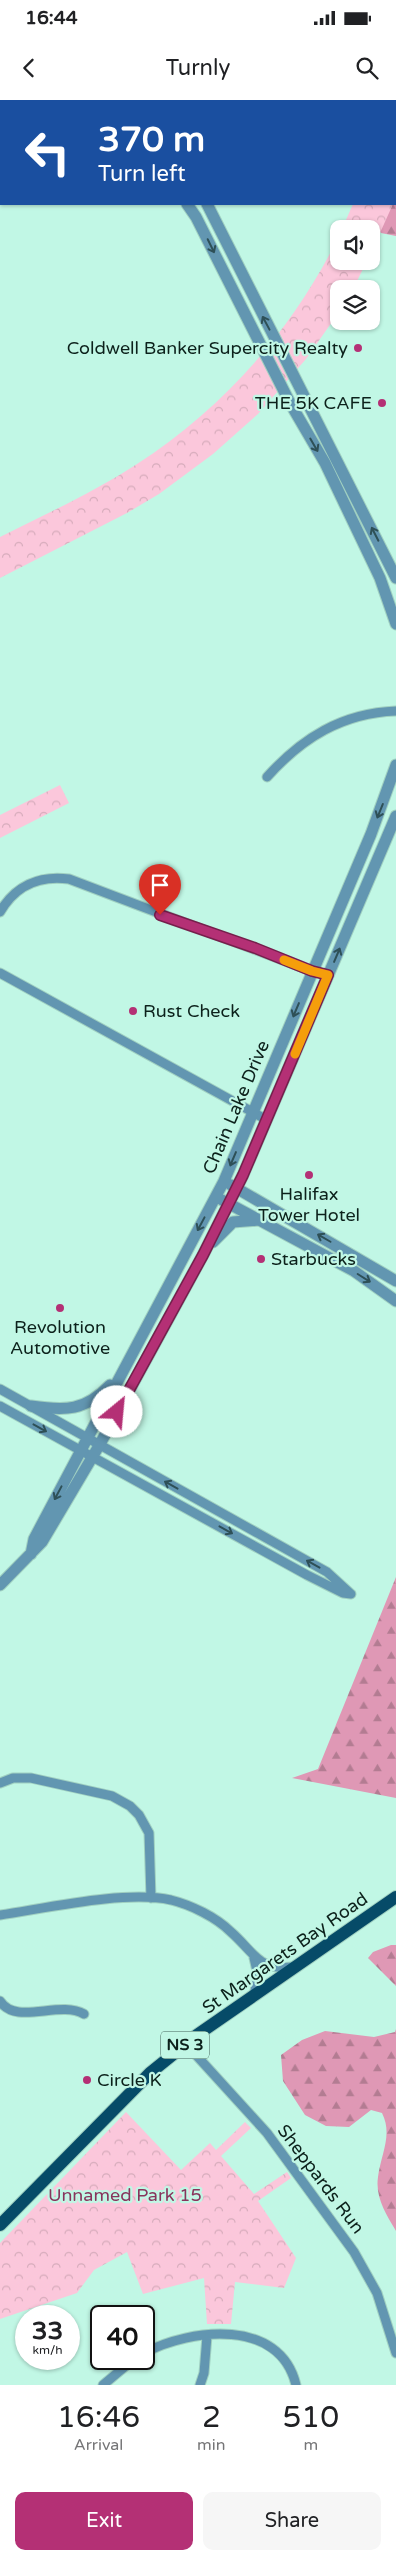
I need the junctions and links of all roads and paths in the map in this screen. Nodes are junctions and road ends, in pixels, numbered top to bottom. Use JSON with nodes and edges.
{"nodes":[{"id":1,"x":188,"y":205,"type":"edge"},
{"id":2,"x":208,"y":205,"type":"edge"},
{"id":3,"x":396,"y":578,"type":"edge"},
{"id":4,"x":396,"y":624,"type":"edge"},
{"id":5,"x":396,"y":711,"type":"edge"},
{"id":6,"x":396,"y":765,"type":"edge"},
{"id":7,"x":267,"y":777,"type":"dead end"},
{"id":8,"x":396,"y":816,"type":"edge"},
{"id":9,"x":0,"y":912,"type":"edge"},
{"id":10,"x":312,"y":971,"type":"junction"},
{"id":11,"x":0,"y":973,"type":"edge"},
{"id":12,"x":328,"y":975,"type":"junction"},
{"id":13,"x":253,"y":1113,"type":"junction"},
{"id":14,"x":267,"y":1120,"type":"junction"},
{"id":15,"x":224,"y":1181,"type":"junction"},
{"id":16,"x":236,"y":1188,"type":"junction"},
{"id":17,"x":216,"y":1196,"type":"junction"},
{"id":18,"x":228,"y":1203,"type":"junction"},
{"id":19,"x":261,"y":1220,"type":"junction"},
{"id":20,"x":203,"y":1255,"type":"junction"},
{"id":21,"x":396,"y":1281,"type":"edge"},
{"id":22,"x":396,"y":1301,"type":"edge"},
{"id":23,"x":157,"y":1306,"type":"junction"},
{"id":24,"x":171,"y":1313,"type":"junction"},
{"id":25,"x":119,"y":1376,"type":"junction"},
{"id":26,"x":0,"y":1389,"type":"edge"},
{"id":27,"x":0,"y":1406,"type":"edge"},
{"id":28,"x":31,"y":1406,"type":"junction"},
{"id":29,"x":86,"y":1437,"type":"junction"},
{"id":30,"x":100,"y":1444,"type":"junction"},
{"id":31,"x":80,"y":1450,"type":"junction"},
{"id":32,"x":92,"y":1457,"type":"junction"},
{"id":33,"x":211,"y":1507,"type":"junction"},
{"id":34,"x":205,"y":1518,"type":"junction"},
{"id":35,"x":284,"y":1547,"type":"junction"},
{"id":36,"x":31,"y":1554,"type":"junction"},
{"id":37,"x":277,"y":1558,"type":"junction"},
{"id":38,"x":0,"y":1585,"type":"edge"},
{"id":39,"x":0,"y":1783,"type":"edge"},
{"id":40,"x":396,"y":1897,"type":"edge"},
{"id":41,"x":151,"y":1898,"type":"junction"},
{"id":42,"x":0,"y":1915,"type":"edge"},
{"id":43,"x":254,"y":1957,"type":"junction"},
{"id":44,"x":296,"y":1967,"type":"junction"},
{"id":45,"x":254,"y":1996,"type":"junction"},
{"id":46,"x":0,"y":2001,"type":"edge"},
{"id":47,"x":84,"y":2014,"type":"dead end"},
{"id":48,"x":186,"y":2044,"type":"junction"},
{"id":49,"x":0,"y":2225,"type":"edge"},
{"id":50,"x":206,"y":2336,"type":"junction"},
{"id":51,"x":155,"y":2348,"type":"edge"},
{"id":52,"x":396,"y":2353,"type":"edge"},
{"id":53,"x":121,"y":2370,"type":"edge"},
{"id":54,"x":104,"y":2385,"type":"edge"},
{"id":55,"x":200,"y":2385,"type":"edge"},
{"id":56,"x":296,"y":2385,"type":"edge"}],
"edges":[{"from":1,"to":4,"type":"street","one_way":true},
{"from":3,"to":2,"type":"street","one_way":true},
{"from":5,"to":7,"type":"street"},
{"from":6,"to":10,"type":"street","name":"Chain Lake Drive","one_way":true},
{"from":12,"to":8,"type":"street","name":"Chain Lake Drive","one_way":true},
{"from":9,"to":10,"type":"street"},
{"from":10,"to":12,"type":"street"},
{"from":10,"to":13,"type":"street","name":"Chain Lake Drive","one_way":true},
{"from":11,"to":13,"type":"street"},
{"from":12,"to":14,"type":"street","name":"Chain Lake Drive"},
{"from":13,"to":14,"type":"street"},
{"from":13,"to":15,"type":"street","name":"Chain Lake Drive","one_way":true},
{"from":14,"to":16,"type":"street","name":"Chain Lake Drive"},
{"from":15,"to":16,"type":"street"},
{"from":15,"to":17,"type":"street","name":"Chain Lake Drive"},
{"from":16,"to":18,"type":"street","name":"Chain Lake Drive"},
{"from":21,"to":16,"type":"street","one_way":true},
{"from":17,"to":18,"type":"street"},
{"from":17,"to":23,"type":"street","name":"Chain Lake Drive","one_way":true},
{"from":18,"to":19,"type":"street"},
{"from":18,"to":20,"type":"street","name":"Chain Lake Drive"},
{"from":19,"to":20,"type":"street"},
{"from":19,"to":22,"type":"street","one_way":true},
{"from":20,"to":24,"type":"street","name":"Chain Lake Drive"},
{"from":23,"to":24,"type":"street"},
{"from":23,"to":25,"type":"street","name":"Chain Lake Drive"},
{"from":24,"to":30,"type":"street","name":"Chain Lake Drive"},
{"from":25,"to":28,"type":"street"},
{"from":25,"to":29,"type":"street","name":"Chain Lake Drive"},
{"from":26,"to":28,"type":"street"},
{"from":27,"to":31,"type":"street","one_way":true},
{"from":28,"to":29,"type":"street"},
{"from":29,"to":30,"type":"street"},
{"from":29,"to":31,"type":"street","name":"Chain Lake Drive"},
{"from":30,"to":32,"type":"street","name":"Chain Lake Drive"},
{"from":33,"to":30,"type":"street","one_way":true},
{"from":31,"to":32,"type":"street"},
{"from":31,"to":36,"type":"street","name":"Chain Lake Drive","one_way":true},
{"from":32,"to":34,"type":"street"},
{"from":32,"to":36,"type":"street","name":"Chain Lake Drive"},
{"from":33,"to":34,"type":"street"},
{"from":33,"to":35,"type":"street"},
{"from":34,"to":37,"type":"street","one_way":true},
{"from":35,"to":37,"type":"street"},
{"from":37,"to":35,"type":"street","one_way":true},
{"from":36,"to":38,"type":"street","name":"Chain Lake Drive"},
{"from":39,"to":41,"type":"street"},
{"from":40,"to":44,"type":"main road","name":"St Margarets Bay Road","number":"NS 3"},
{"from":41,"to":42,"type":"street"},
{"from":41,"to":43,"type":"street"},
{"from":43,"to":44,"type":"street"},
{"from":43,"to":45,"type":"street"},
{"from":44,"to":45,"type":"main road","name":"St Margarets Bay Road","number":"NS 3"},
{"from":45,"to":48,"type":"main road","name":"St Margarets Bay Road","number":"NS 3"},
{"from":46,"to":47,"type":"street"},
{"from":48,"to":49,"type":"main road","name":"St Margarets Bay Road","number":"NS 3"},
{"from":48,"to":52,"type":"street","name":"Sheppards Run"},
{"from":50,"to":51,"type":"street"},
{"from":50,"to":55,"type":"street"},
{"from":50,"to":56,"type":"street"},
{"from":53,"to":54,"type":"street"}]}
